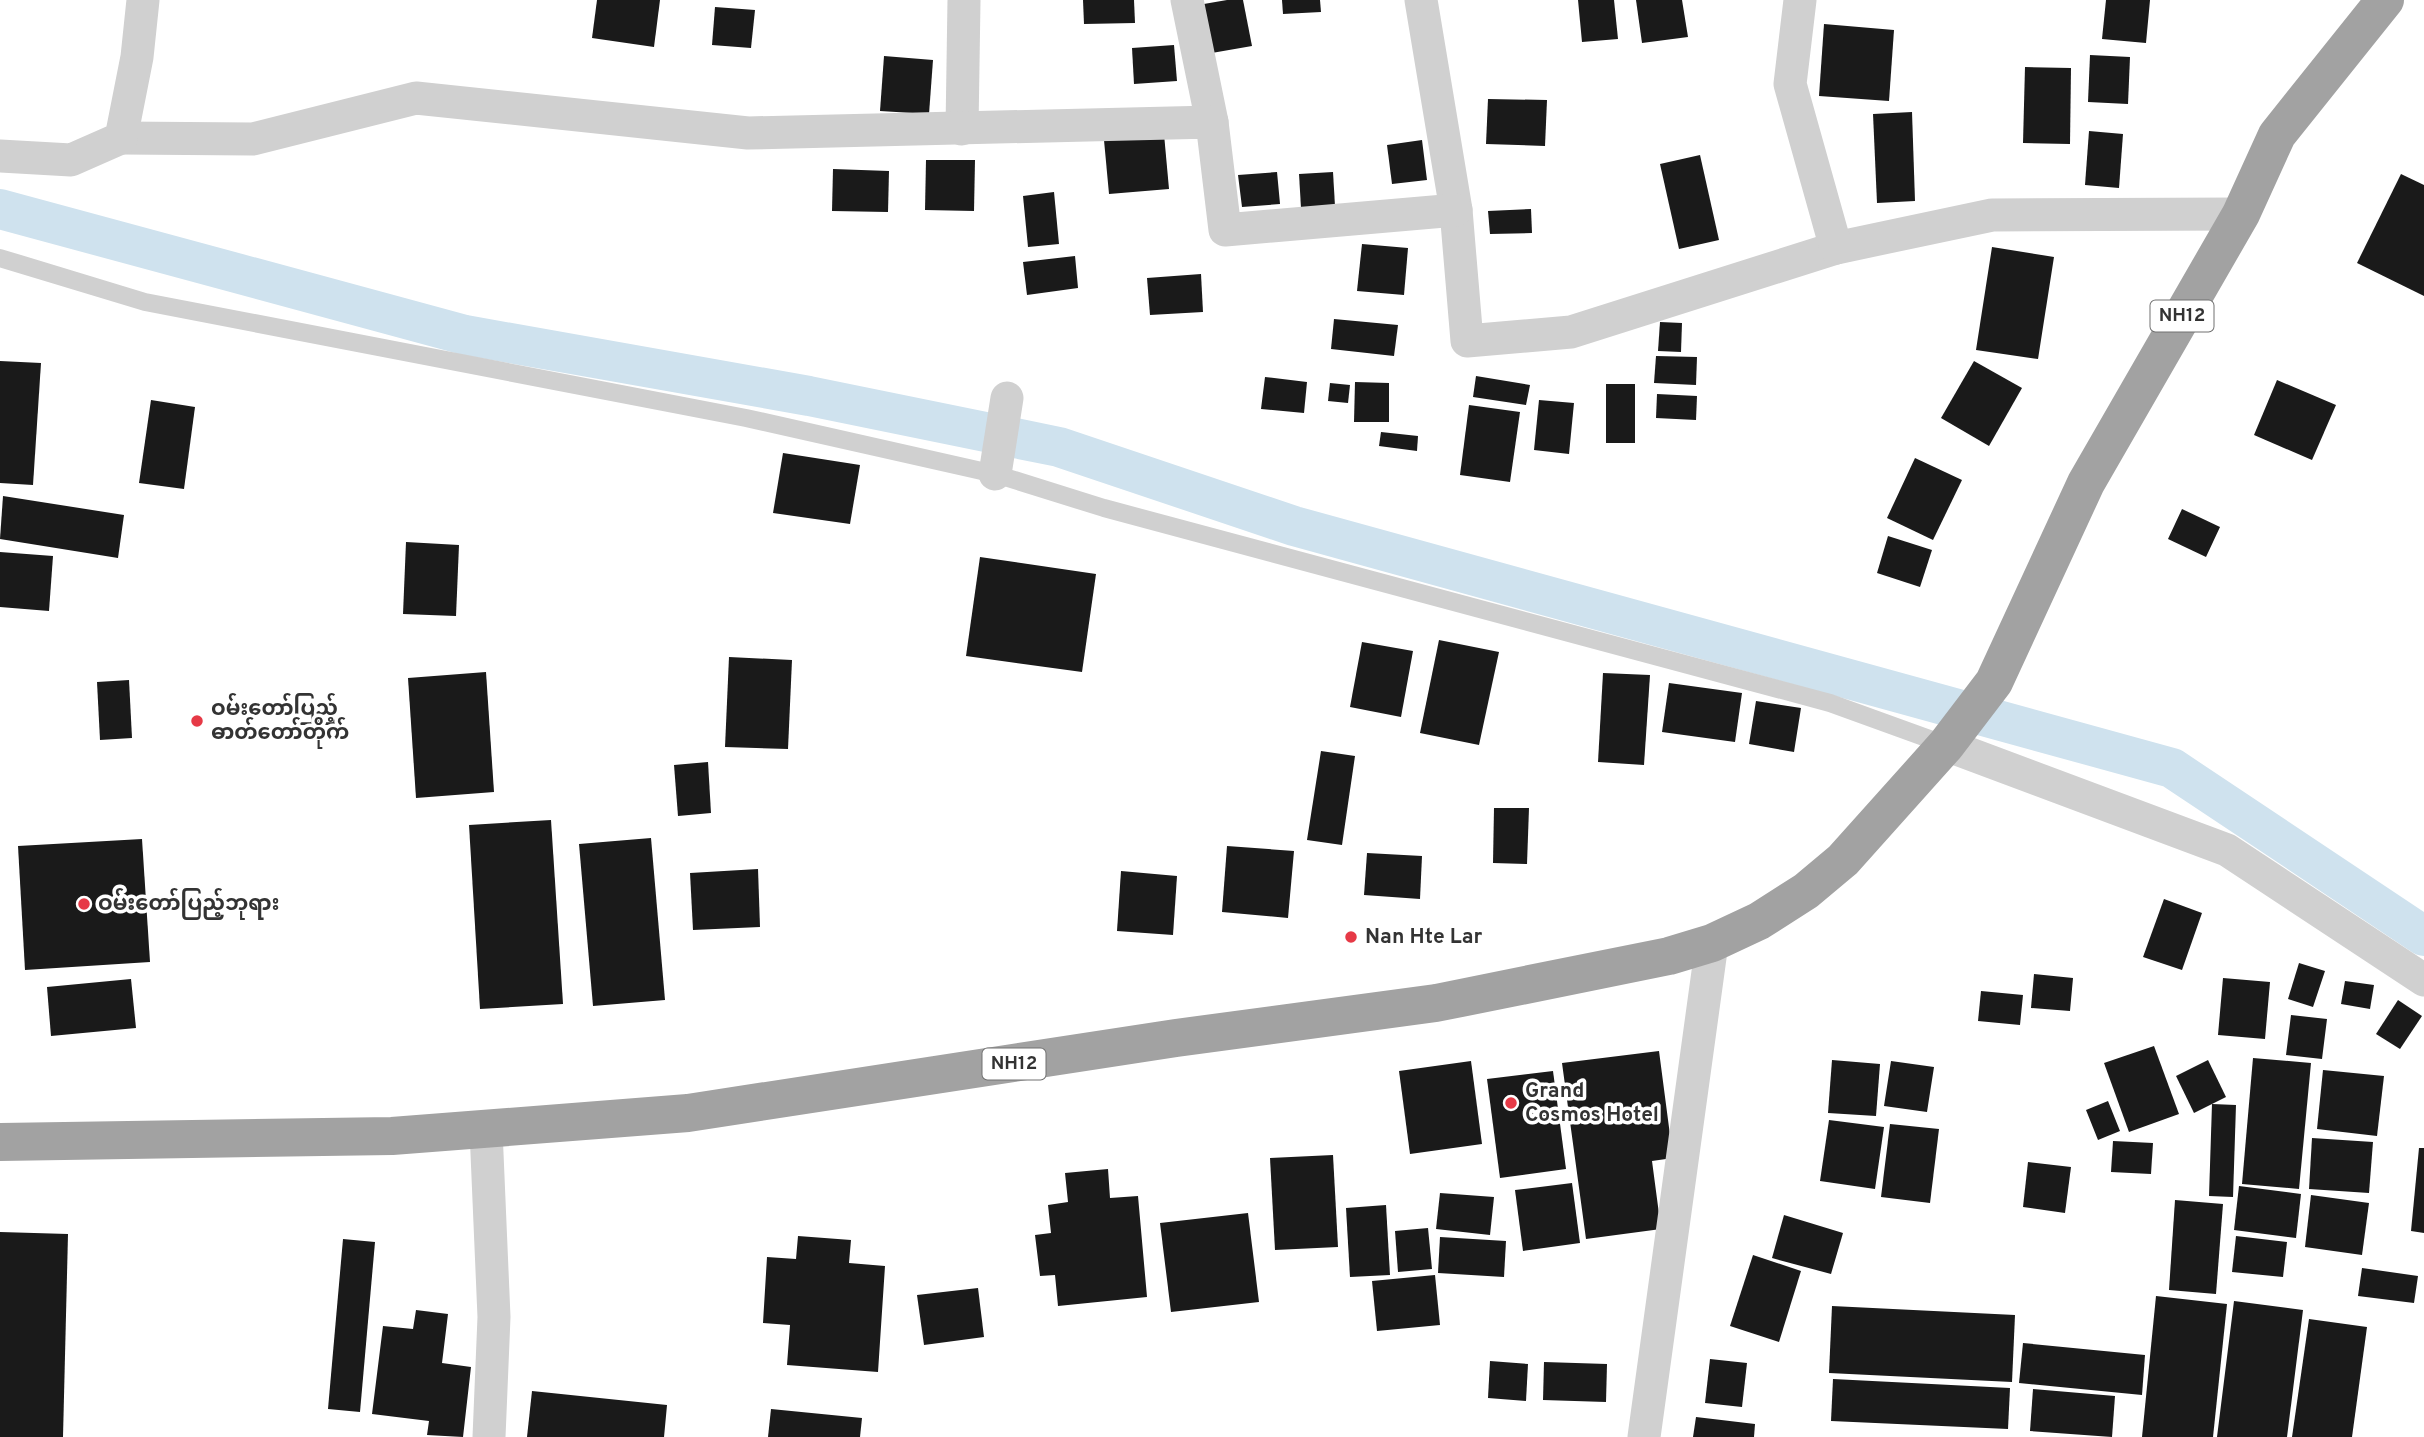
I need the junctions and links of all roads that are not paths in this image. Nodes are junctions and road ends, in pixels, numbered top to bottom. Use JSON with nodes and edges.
{"nodes":[{"id":1,"x":143,"y":0,"type":"edge"},
{"id":2,"x":964,"y":0,"type":"edge"},
{"id":3,"x":1187,"y":0,"type":"edge"},
{"id":4,"x":1421,"y":0,"type":"edge"},
{"id":5,"x":1800,"y":0,"type":"edge"},
{"id":6,"x":2385,"y":0,"type":"edge"},
{"id":7,"x":1212,"y":122,"type":"junction"},
{"id":8,"x":962,"y":129,"type":"junction"},
{"id":9,"x":121,"y":138,"type":"junction"},
{"id":10,"x":0,"y":156,"type":"edge"},
{"id":11,"x":1456,"y":210,"type":"junction"},
{"id":12,"x":2241,"y":214,"type":"junction"},
{"id":13,"x":1836,"y":248,"type":"junction"},
{"id":14,"x":0,"y":258,"type":"edge"},
{"id":15,"x":1007,"y":398,"type":"dead end"},
{"id":16,"x":995,"y":474,"type":"junction"},
{"id":17,"x":1945,"y":745,"type":"junction"},
{"id":18,"x":1712,"y":943,"type":"junction"},
{"id":19,"x":2424,"y":980,"type":"edge"},
{"id":20,"x":486,"y":1130,"type":"junction"},
{"id":21,"x":0,"y":1142,"type":"edge"},
{"id":22,"x":489,"y":1437,"type":"edge"},
{"id":23,"x":1644,"y":1437,"type":"edge"}],
"edges":[{"from":1,"to":9,"type":"street"},
{"from":2,"to":8,"type":"street"},
{"from":3,"to":7,"type":"street"},
{"from":4,"to":11,"type":"street"},
{"from":5,"to":13,"type":"street"},
{"from":6,"to":12,"type":"highway","number":"NH12"},
{"from":7,"to":8,"type":"street"},
{"from":7,"to":11,"type":"street"},
{"from":8,"to":9,"type":"street"},
{"from":9,"to":10,"type":"street"},
{"from":11,"to":13,"type":"street"},
{"from":12,"to":13,"type":"street"},
{"from":12,"to":17,"type":"highway","number":"NH12"},
{"from":14,"to":16,"type":"lane"},
{"from":15,"to":16,"type":"street"},
{"from":16,"to":17,"type":"lane"},
{"from":17,"to":18,"type":"highway","number":"NH12"},
{"from":17,"to":19,"type":"street"},
{"from":18,"to":20,"type":"highway","number":"NH12"},
{"from":18,"to":23,"type":"street"},
{"from":20,"to":21,"type":"highway","number":"NH12"},
{"from":20,"to":22,"type":"street"}]}
